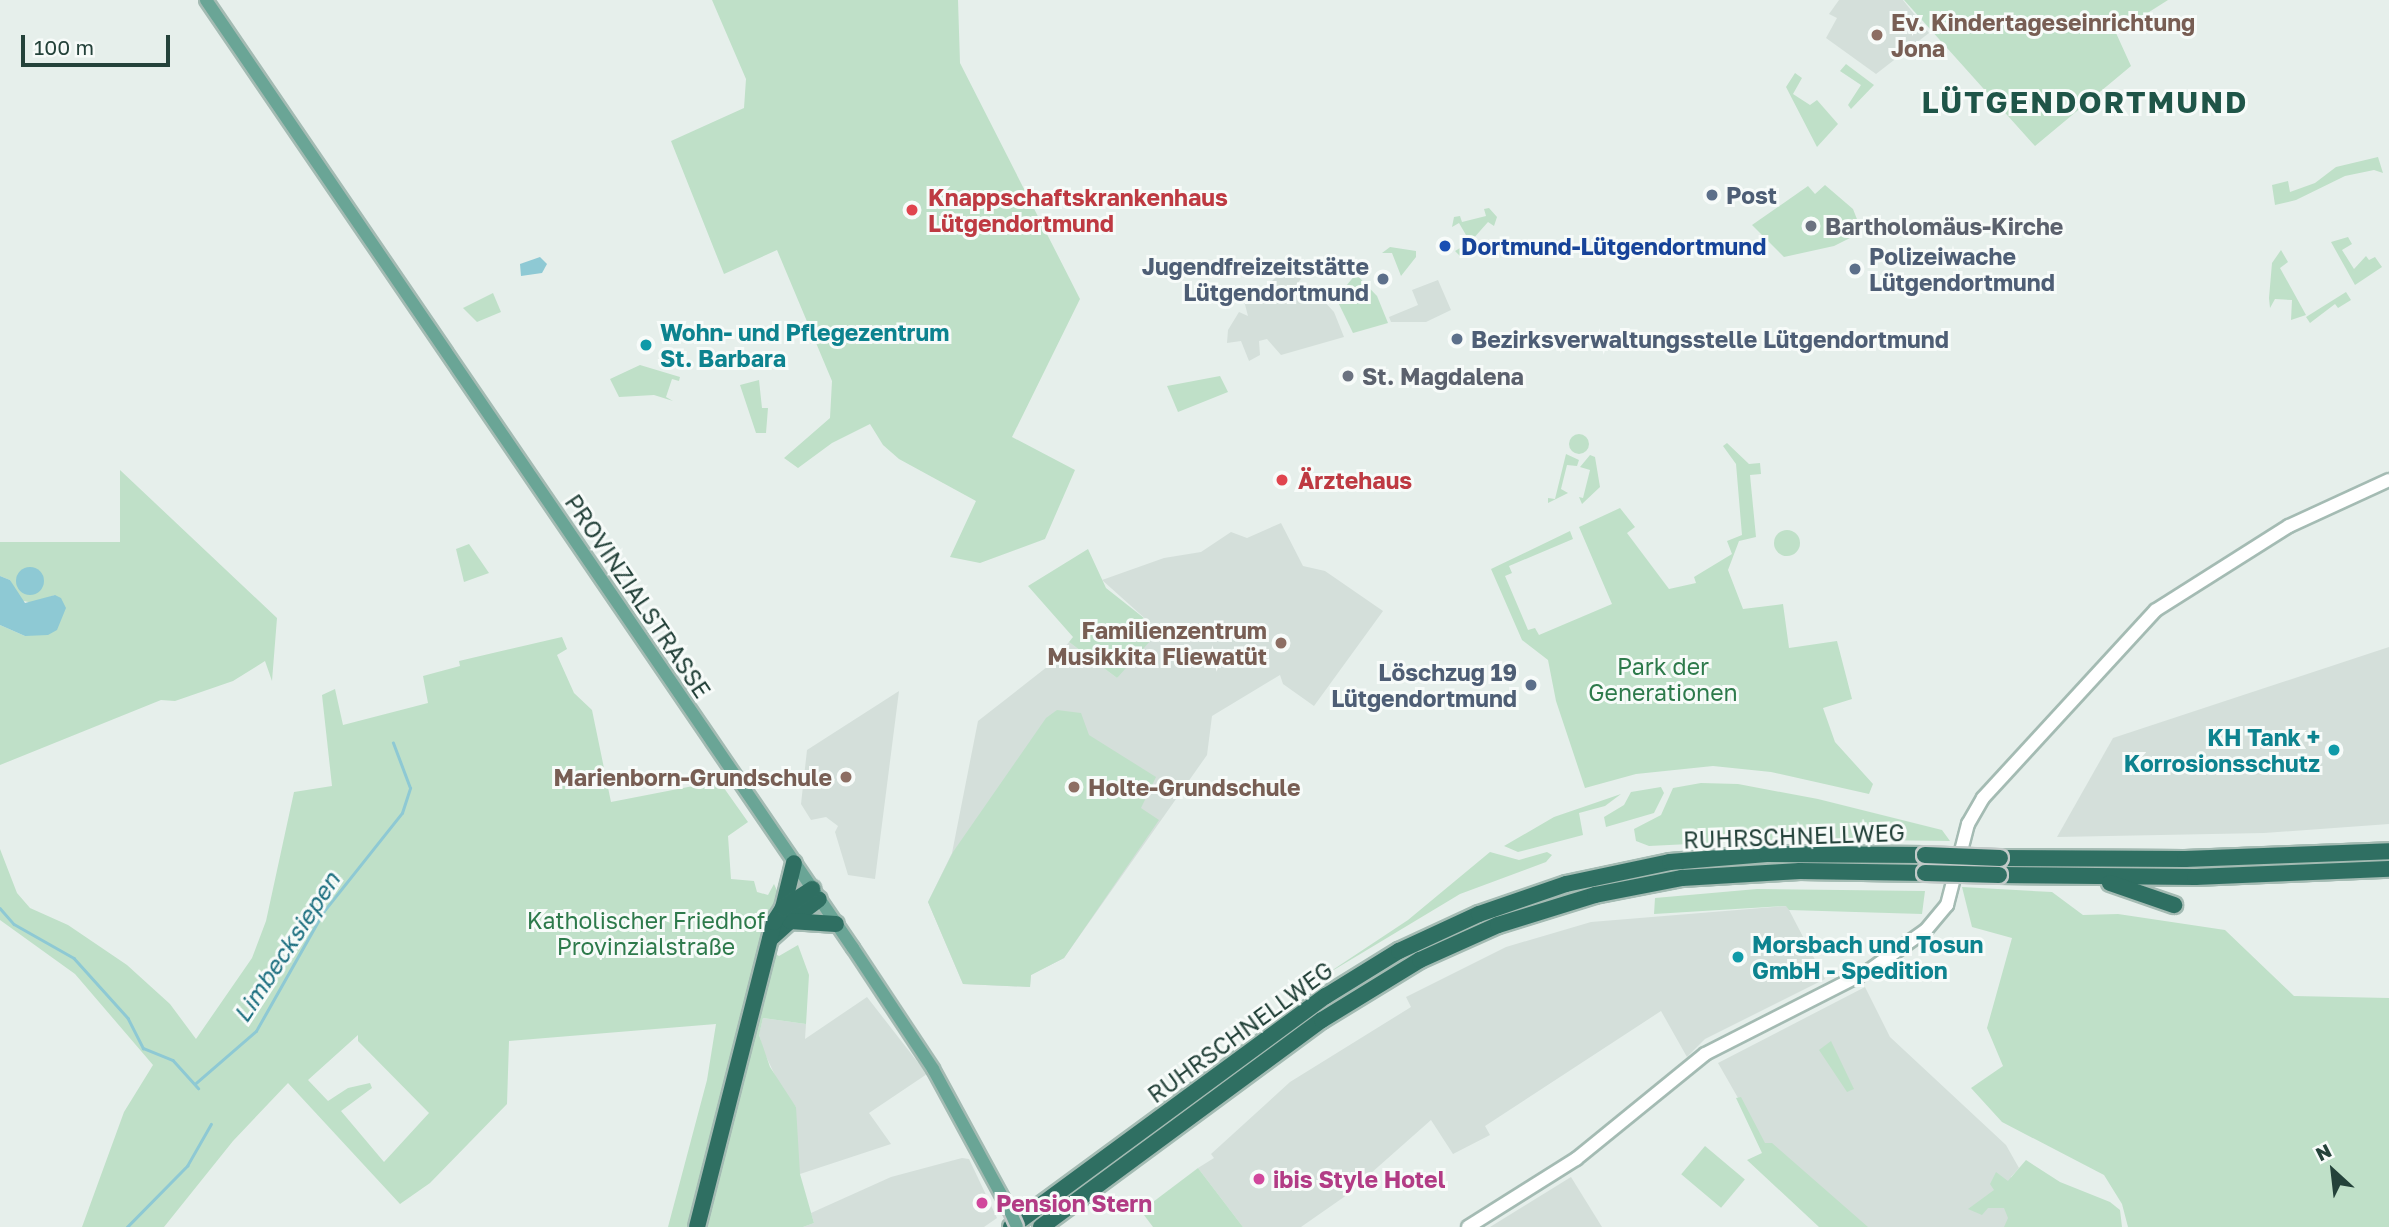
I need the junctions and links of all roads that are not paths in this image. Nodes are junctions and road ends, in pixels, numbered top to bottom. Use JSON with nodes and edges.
{"nodes":[{"id":1,"x":206,"y":0,"type":"edge"},
{"id":2,"x":2389,"y":480,"type":"edge"},
{"id":3,"x":2389,"y":851,"type":"edge"},
{"id":4,"x":794,"y":863,"type":"junction"},
{"id":5,"x":2389,"y":869,"type":"edge"},
{"id":6,"x":2070,"y":877,"type":"junction"},
{"id":7,"x":816,"y":894,"type":"junction"},
{"id":8,"x":2174,"y":905,"type":"dead end"},
{"id":9,"x":786,"y":914,"type":"junction"},
{"id":10,"x":836,"y":924,"type":"junction"},
{"id":11,"x":1011,"y":1219,"type":"edge"},
{"id":12,"x":697,"y":1227,"type":"edge"},
{"id":13,"x":1017,"y":1227,"type":"edge"},
{"id":14,"x":1041,"y":1227,"type":"edge"},
{"id":15,"x":1468,"y":1227,"type":"edge"}],
"edges":[{"from":1,"to":4,"type":"main road","name":"PROVINZIALSTRASSE"},
{"from":2,"to":15,"type":"main road"},
{"from":3,"to":11,"type":"highway","name":"RUHRSCHNELLWEG","bridge":true},
{"from":4,"to":7,"type":"main road","name":"PROVINZIALSTRASSE"},
{"from":4,"to":9,"type":"highway"},
{"from":5,"to":6,"type":"highway","name":"RUHRSCHNELLWEG"},
{"from":6,"to":8,"type":"highway"},
{"from":6,"to":14,"type":"highway","name":"RUHRSCHNELLWEG","bridge":true},
{"from":7,"to":9,"type":"highway"},
{"from":7,"to":10,"type":"main road","name":"PROVINZIALSTRASSE"},
{"from":9,"to":10,"type":"highway"},
{"from":9,"to":12,"type":"highway"},
{"from":10,"to":11,"type":"main road","name":"PROVINZIALSTRASSE"},
{"from":11,"to":13,"type":"main road","name":"PROVINZIALSTRASSE","bridge":true}]}
